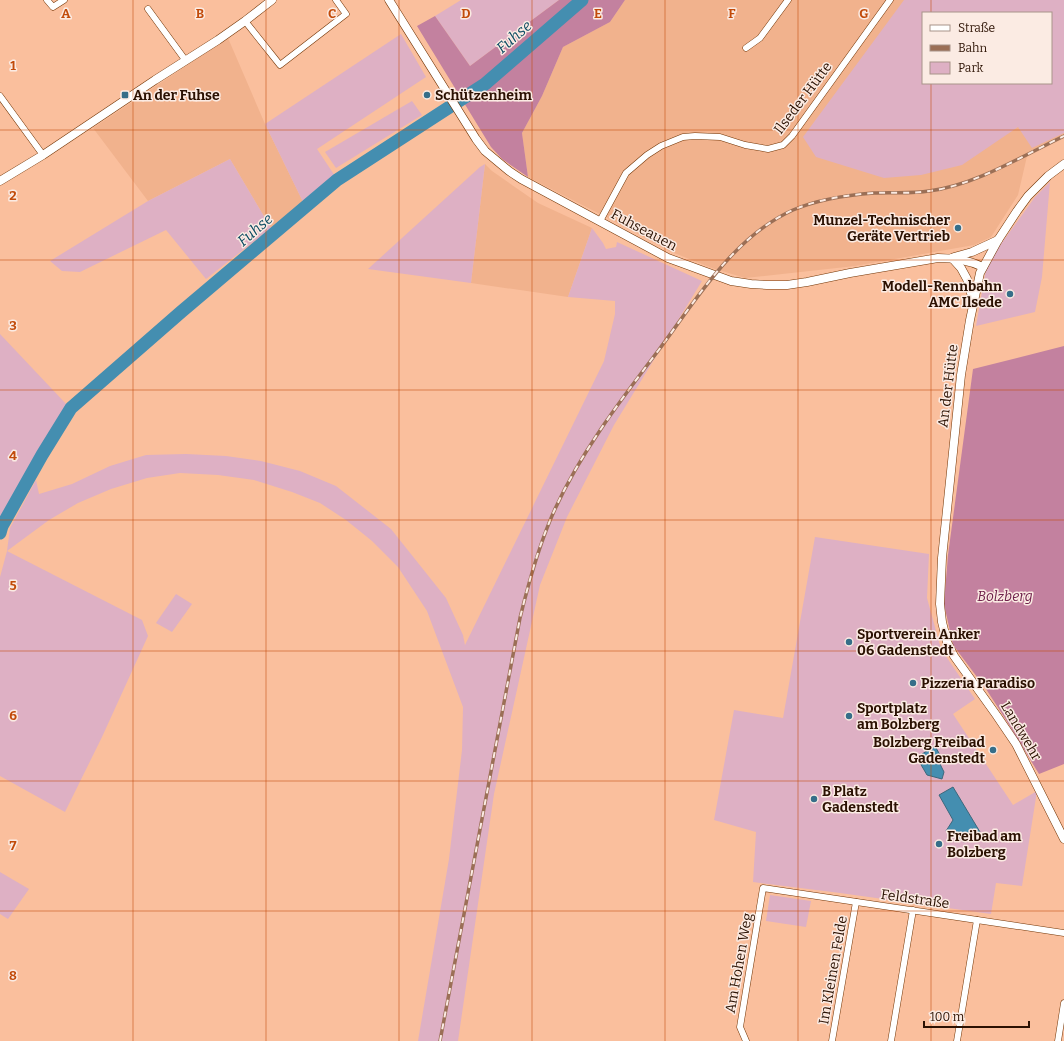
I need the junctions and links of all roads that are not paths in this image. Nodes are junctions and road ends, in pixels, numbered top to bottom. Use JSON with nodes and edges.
{"nodes":[{"id":1,"x":47,"y":0,"type":"edge"},
{"id":2,"x":64,"y":0,"type":"edge"},
{"id":3,"x":272,"y":0,"type":"edge"},
{"id":4,"x":336,"y":0,"type":"edge"},
{"id":5,"x":389,"y":0,"type":"edge"},
{"id":6,"x":788,"y":0,"type":"edge"},
{"id":7,"x":890,"y":0,"type":"edge"},
{"id":8,"x":148,"y":9,"type":"dead end"},
{"id":9,"x":246,"y":21,"type":"junction"},
{"id":10,"x":746,"y":48,"type":"dead end"},
{"id":11,"x":186,"y":61,"type":"junction"},
{"id":12,"x":0,"y":96,"type":"edge"},
{"id":13,"x":43,"y":155,"type":"junction"},
{"id":14,"x":1064,"y":164,"type":"edge"},
{"id":15,"x":0,"y":181,"type":"edge"},
{"id":16,"x":600,"y":221,"type":"junction"},
{"id":17,"x":998,"y":240,"type":"junction"},
{"id":18,"x":952,"y":258,"type":"junction"},
{"id":19,"x":983,"y":267,"type":"junction"},
{"id":20,"x":973,"y":301,"type":"junction"},
{"id":21,"x":947,"y":642,"type":"joint"},
{"id":22,"x":1064,"y":840,"type":"edge"},
{"id":23,"x":763,"y":888,"type":"joint"},
{"id":24,"x":856,"y":902,"type":"junction"},
{"id":25,"x":913,"y":910,"type":"junction"},
{"id":26,"x":977,"y":920,"type":"junction"},
{"id":27,"x":1064,"y":933,"type":"edge"},
{"id":28,"x":1064,"y":1003,"type":"edge"},
{"id":29,"x":746,"y":1041,"type":"edge"},
{"id":30,"x":832,"y":1041,"type":"edge"},
{"id":31,"x":891,"y":1041,"type":"edge"},
{"id":32,"x":957,"y":1041,"type":"edge"},
{"id":33,"x":1058,"y":1041,"type":"edge"}],
"edges":[{"from":1,"to":2,"type":"street"},
{"from":3,"to":9,"type":"street"},
{"from":4,"to":9,"type":"street"},
{"from":5,"to":16,"type":"street","name":"Fuhseauen"},
{"from":6,"to":10,"type":"street"},
{"from":7,"to":16,"type":"street","name":"Ilseder Hütte"},
{"from":8,"to":11,"type":"street"},
{"from":9,"to":11,"type":"street"},
{"from":11,"to":13,"type":"street"},
{"from":12,"to":13,"type":"street"},
{"from":13,"to":15,"type":"street"},
{"from":14,"to":17,"type":"street","name":"An der Hütte"},
{"from":16,"to":18,"type":"street","name":"Fuhseauen"},
{"from":17,"to":18,"type":"street"},
{"from":17,"to":19,"type":"street","name":"An der Hütte"},
{"from":18,"to":19,"type":"street","name":"Fuhseauen"},
{"from":18,"to":20,"type":"street"},
{"from":19,"to":20,"type":"street","name":"An der Hütte"},
{"from":20,"to":21,"type":"street","name":"An der Hütte"},
{"from":21,"to":22,"type":"street","name":"Landwehr"},
{"from":23,"to":24,"type":"street","name":"Feldstraße"},
{"from":23,"to":29,"type":"street","name":"Am Hohen Weg"},
{"from":24,"to":25,"type":"street","name":"Feldstraße"},
{"from":24,"to":30,"type":"street","name":"Im Kleinen Felde"},
{"from":25,"to":26,"type":"street","name":"Feldstraße"},
{"from":25,"to":31,"type":"street"},
{"from":26,"to":27,"type":"street","name":"Feldstraße"},
{"from":26,"to":32,"type":"street"},
{"from":28,"to":33,"type":"street"}]}
